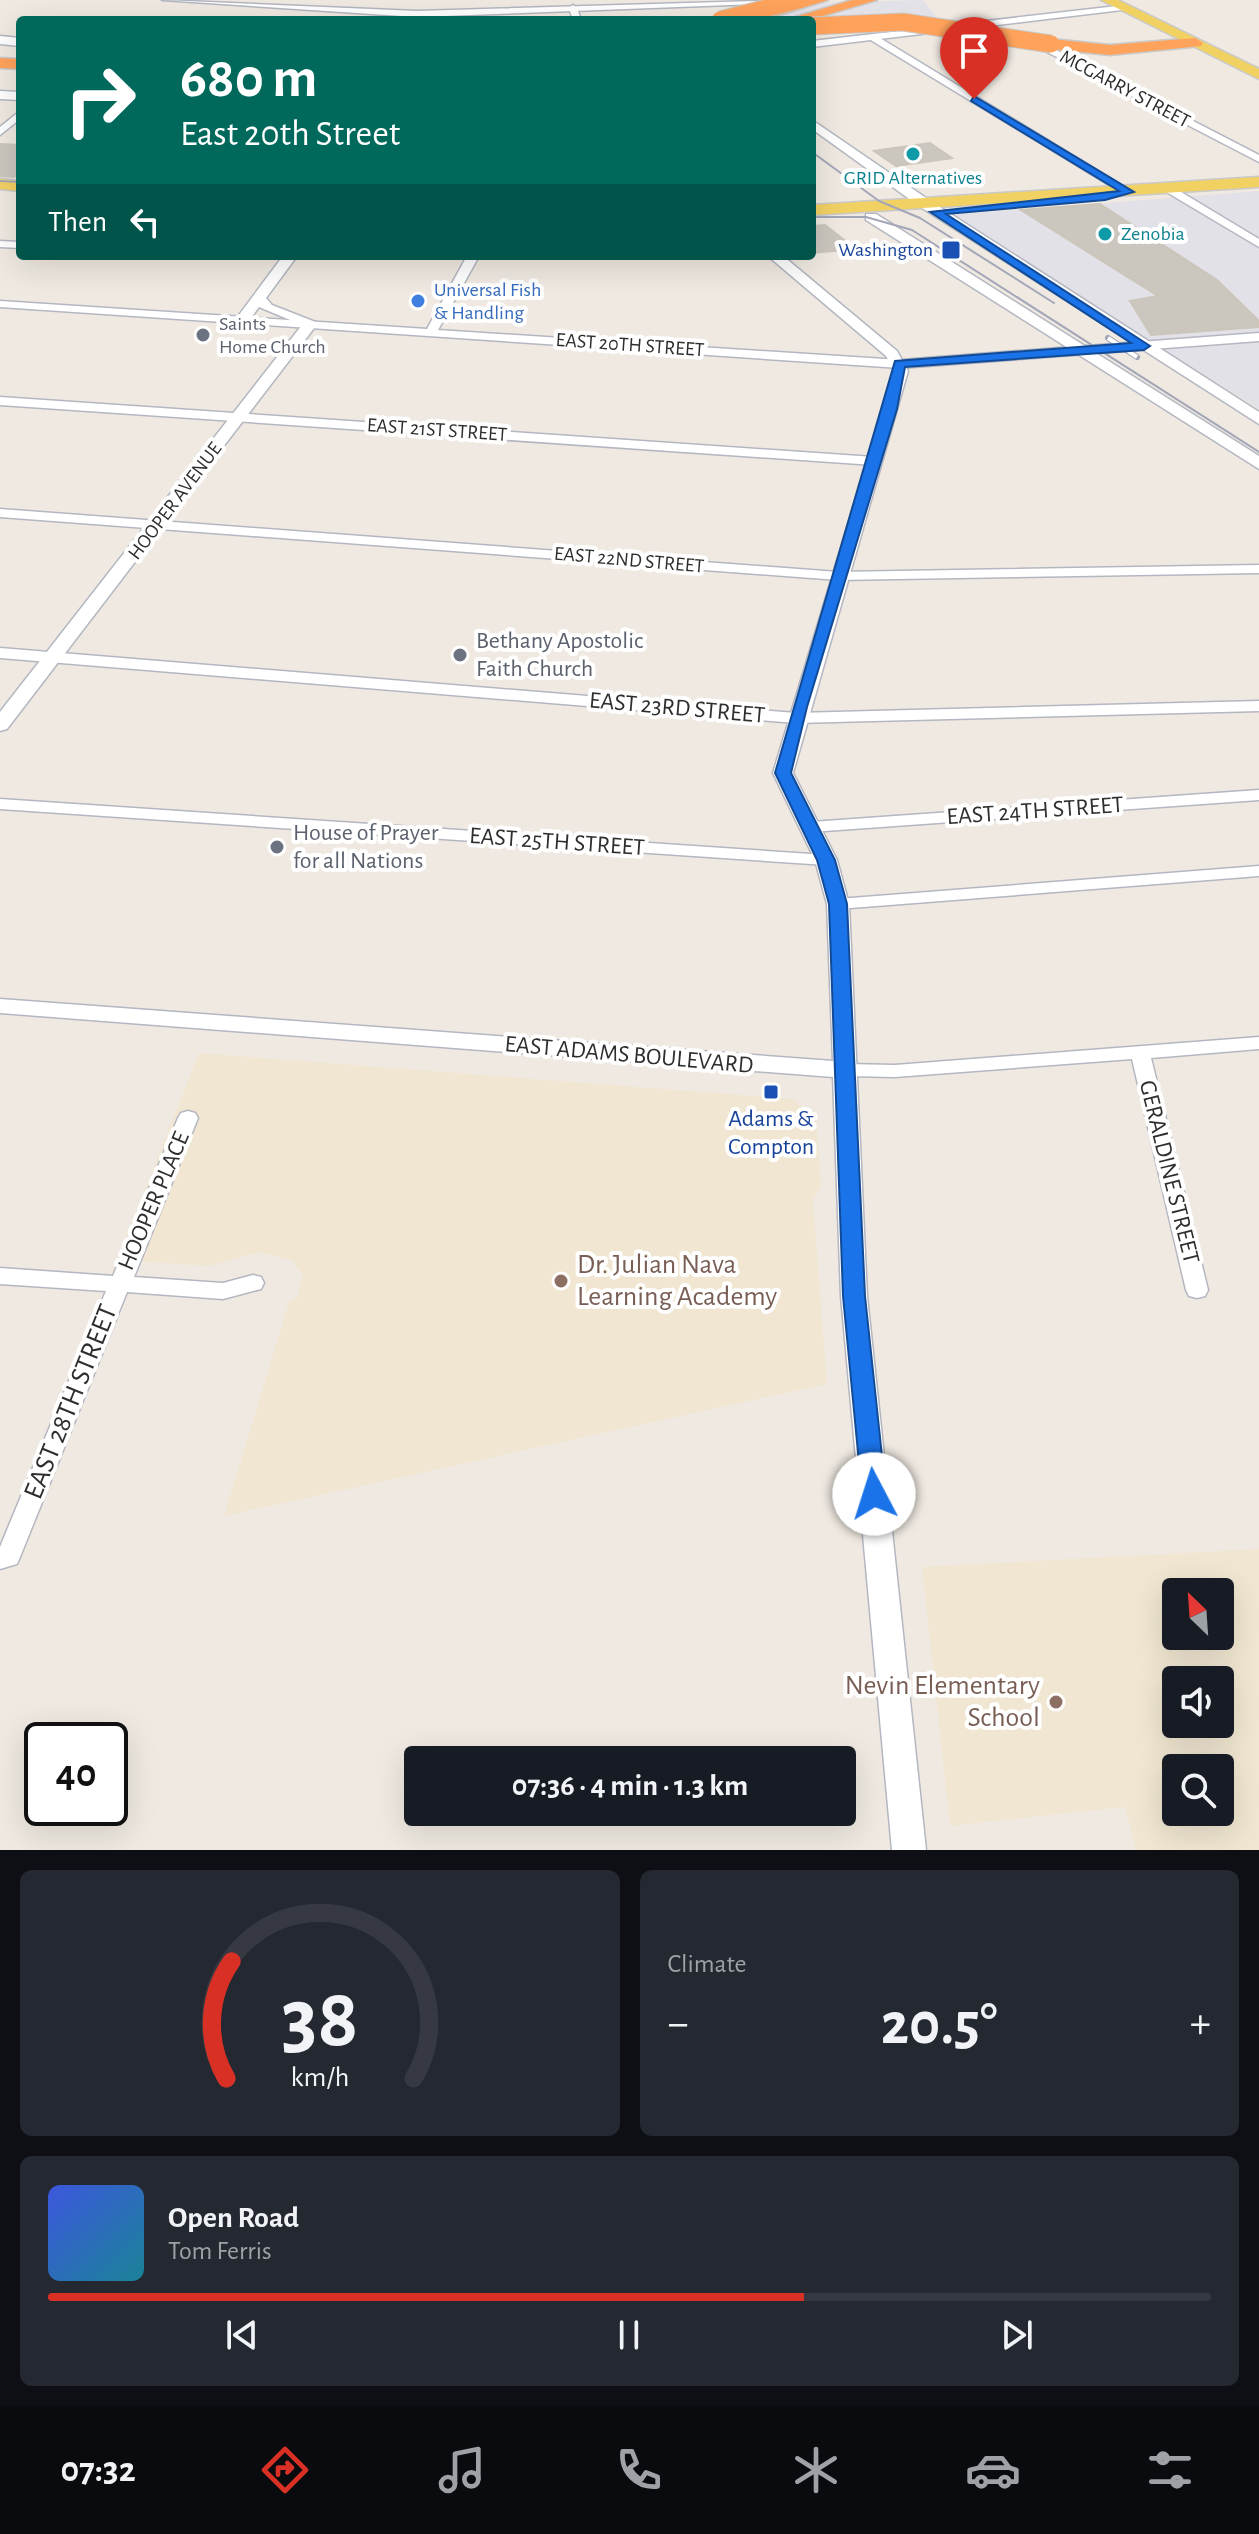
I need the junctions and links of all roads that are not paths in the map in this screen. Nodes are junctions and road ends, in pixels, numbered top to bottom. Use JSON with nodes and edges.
{"nodes":[{"id":1,"x":167,"y":0,"type":"edge"},
{"id":2,"x":789,"y":0,"type":"edge"},
{"id":3,"x":799,"y":0,"type":"edge"},
{"id":4,"x":821,"y":0,"type":"edge"},
{"id":5,"x":870,"y":0,"type":"edge"},
{"id":6,"x":1108,"y":0,"type":"edge"},
{"id":7,"x":733,"y":1,"type":"edge"},
{"id":8,"x":1122,"y":7,"type":"junction"},
{"id":9,"x":937,"y":10,"type":"dead end"},
{"id":10,"x":575,"y":14,"type":"edge"},
{"id":11,"x":401,"y":16,"type":"edge"},
{"id":12,"x":469,"y":16,"type":"edge"},
{"id":13,"x":736,"y":16,"type":"edge"},
{"id":14,"x":755,"y":16,"type":"edge"},
{"id":15,"x":808,"y":16,"type":"edge"},
{"id":16,"x":816,"y":26,"type":"edge"},
{"id":17,"x":937,"y":29,"type":"junction"},
{"id":18,"x":872,"y":37,"type":"junction"},
{"id":19,"x":1190,"y":40,"type":"junction"},
{"id":20,"x":1054,"y":42,"type":"junction"},
{"id":21,"x":816,"y":44,"type":"edge"},
{"id":22,"x":1259,"y":75,"type":"edge"},
{"id":23,"x":816,"y":127,"type":"edge"},
{"id":24,"x":1259,"y":159,"type":"edge"},
{"id":25,"x":1259,"y":182,"type":"edge"},
{"id":26,"x":1167,"y":188,"type":"junction"},
{"id":27,"x":1128,"y":192,"type":"junction"},
{"id":28,"x":896,"y":205,"type":"junction"},
{"id":29,"x":929,"y":207,"type":"junction"},
{"id":30,"x":816,"y":210,"type":"edge"},
{"id":31,"x":876,"y":220,"type":"junction"},
{"id":32,"x":816,"y":222,"type":"edge"},
{"id":33,"x":1259,"y":244,"type":"edge"},
{"id":34,"x":287,"y":260,"type":"edge"},
{"id":35,"x":471,"y":260,"type":"edge"},
{"id":36,"x":780,"y":260,"type":"edge"},
{"id":37,"x":258,"y":297,"type":"junction"},
{"id":38,"x":0,"y":304,"type":"edge"},
{"id":39,"x":243,"y":319,"type":"junction"},
{"id":40,"x":311,"y":323,"type":"junction"},
{"id":41,"x":432,"y":330,"type":"junction"},
{"id":42,"x":1259,"y":337,"type":"edge"},
{"id":43,"x":1144,"y":346,"type":"junction"},
{"id":44,"x":1083,"y":351,"type":"junction"},
{"id":45,"x":900,"y":364,"type":"junction"},
{"id":46,"x":0,"y":401,"type":"edge"},
{"id":47,"x":240,"y":416,"type":"junction"},
{"id":48,"x":1259,"y":419,"type":"edge"},
{"id":49,"x":874,"y":461,"type":"junction"},
{"id":50,"x":1259,"y":464,"type":"edge"},
{"id":51,"x":0,"y":513,"type":"edge"},
{"id":52,"x":159,"y":523,"type":"junction"},
{"id":53,"x":1259,"y":569,"type":"edge"},
{"id":54,"x":838,"y":576,"type":"junction"},
{"id":55,"x":0,"y":653,"type":"edge"},
{"id":56,"x":57,"y":656,"type":"junction"},
{"id":57,"x":1259,"y":706,"type":"edge"},
{"id":58,"x":796,"y":718,"type":"junction"},
{"id":59,"x":0,"y":725,"type":"edge"},
{"id":60,"x":1259,"y":795,"type":"edge"},
{"id":61,"x":0,"y":804,"type":"edge"},
{"id":62,"x":811,"y":827,"type":"junction"},
{"id":63,"x":826,"y":860,"type":"junction"},
{"id":64,"x":1259,"y":871,"type":"edge"},
{"id":65,"x":838,"y":904,"type":"junction"},
{"id":66,"x":0,"y":1006,"type":"edge"},
{"id":67,"x":1259,"y":1043,"type":"edge"},
{"id":68,"x":1140,"y":1053,"type":"junction"},
{"id":69,"x":846,"y":1070,"type":"junction"},
{"id":70,"x":188,"y":1118,"type":"dead end"},
{"id":71,"x":0,"y":1276,"type":"edge"},
{"id":72,"x":253,"y":1283,"type":"dead end"},
{"id":73,"x":119,"y":1284,"type":"junction"},
{"id":74,"x":1197,"y":1290,"type":"dead end"},
{"id":75,"x":0,"y":1559,"type":"edge"},
{"id":76,"x":909,"y":1850,"type":"edge"}],
"edges":[{"from":1,"to":11,"type":"street"},
{"from":2,"to":7,"type":"street"},
{"from":3,"to":13,"type":"highway","bridge":true},
{"from":4,"to":14,"type":"highway","bridge":true},
{"from":5,"to":15,"type":"highway"},
{"from":6,"to":8,"type":"main road"},
{"from":7,"to":10,"type":"street"},
{"from":8,"to":17,"type":"street"},
{"from":8,"to":19,"type":"main road"},
{"from":9,"to":20,"type":"highway","bridge":true},
{"from":10,"to":12,"type":"street"},
{"from":16,"to":20,"type":"highway","bridge":true},
{"from":17,"to":18,"type":"street"},
{"from":17,"to":24,"type":"street","name":"MCGARRY STREET"},
{"from":18,"to":21,"type":"street"},
{"from":18,"to":27,"type":"street"},
{"from":19,"to":20,"type":"highway"},
{"from":19,"to":22,"type":"main road"},
{"from":23,"to":29,"type":"street"},
{"from":25,"to":26,"type":"main road"},
{"from":26,"to":27,"type":"main road"},
{"from":26,"to":33,"type":"street"},
{"from":27,"to":29,"type":"main road"},
{"from":28,"to":29,"type":"main road"},
{"from":28,"to":30,"type":"main road"},
{"from":28,"to":31,"type":"main road"},
{"from":29,"to":31,"type":"main road"},
{"from":29,"to":43,"type":"main road"},
{"from":31,"to":32,"type":"main road"},
{"from":31,"to":44,"type":"main road"},
{"from":34,"to":37,"type":"street"},
{"from":35,"to":41,"type":"street"},
{"from":36,"to":45,"type":"street"},
{"from":37,"to":39,"type":"street"},
{"from":37,"to":40,"type":"street"},
{"from":38,"to":39,"type":"street","name":"EAST 20TH STREET"},
{"from":39,"to":40,"type":"street","name":"EAST 20TH STREET"},
{"from":40,"to":41,"type":"street","name":"EAST 20TH STREET"},
{"from":40,"to":47,"type":"street","name":"HOOPER AVENUE"},
{"from":41,"to":45,"type":"street","name":"EAST 20TH STREET"},
{"from":42,"to":43,"type":"street","name":"EAST 20TH STREET"},
{"from":43,"to":44,"type":"street","name":"EAST 20TH STREET"},
{"from":43,"to":48,"type":"main road"},
{"from":44,"to":45,"type":"street","name":"EAST 20TH STREET"},
{"from":44,"to":50,"type":"main road"},
{"from":45,"to":49,"type":"street"},
{"from":46,"to":47,"type":"street","name":"EAST 21ST STREET"},
{"from":47,"to":49,"type":"street","name":"EAST 21ST STREET"},
{"from":47,"to":52,"type":"street","name":"HOOPER AVENUE"},
{"from":49,"to":54,"type":"street"},
{"from":51,"to":52,"type":"street","name":"EAST 22ND STREET"},
{"from":52,"to":54,"type":"street","name":"EAST 22ND STREET"},
{"from":52,"to":56,"type":"street","name":"HOOPER AVENUE"},
{"from":53,"to":54,"type":"street","name":"EAST 22ND STREET"},
{"from":54,"to":58,"type":"street"},
{"from":55,"to":56,"type":"street","name":"EAST 23RD STREET"},
{"from":56,"to":58,"type":"street","name":"EAST 23RD STREET"},
{"from":56,"to":59,"type":"street","name":"HOOPER AVENUE"},
{"from":57,"to":58,"type":"street","name":"EAST 23RD STREET"},
{"from":58,"to":62,"type":"street"},
{"from":60,"to":62,"type":"street","name":"EAST 24TH STREET"},
{"from":61,"to":63,"type":"street","name":"EAST 25TH STREET"},
{"from":62,"to":63,"type":"street"},
{"from":63,"to":65,"type":"street"},
{"from":64,"to":65,"type":"street"},
{"from":65,"to":69,"type":"street"},
{"from":66,"to":69,"type":"street","name":"EAST ADAMS BOULEVARD"},
{"from":67,"to":68,"type":"street","name":"EAST ADAMS BOULEVARD"},
{"from":68,"to":69,"type":"street","name":"EAST ADAMS BOULEVARD"},
{"from":68,"to":74,"type":"street","name":"GERALDINE STREET"},
{"from":69,"to":76,"type":"street"},
{"from":70,"to":73,"type":"street","name":"HOOPER PLACE"},
{"from":71,"to":73,"type":"street"},
{"from":72,"to":73,"type":"street"},
{"from":73,"to":75,"type":"street","name":"EAST 28TH STREET"}]}
